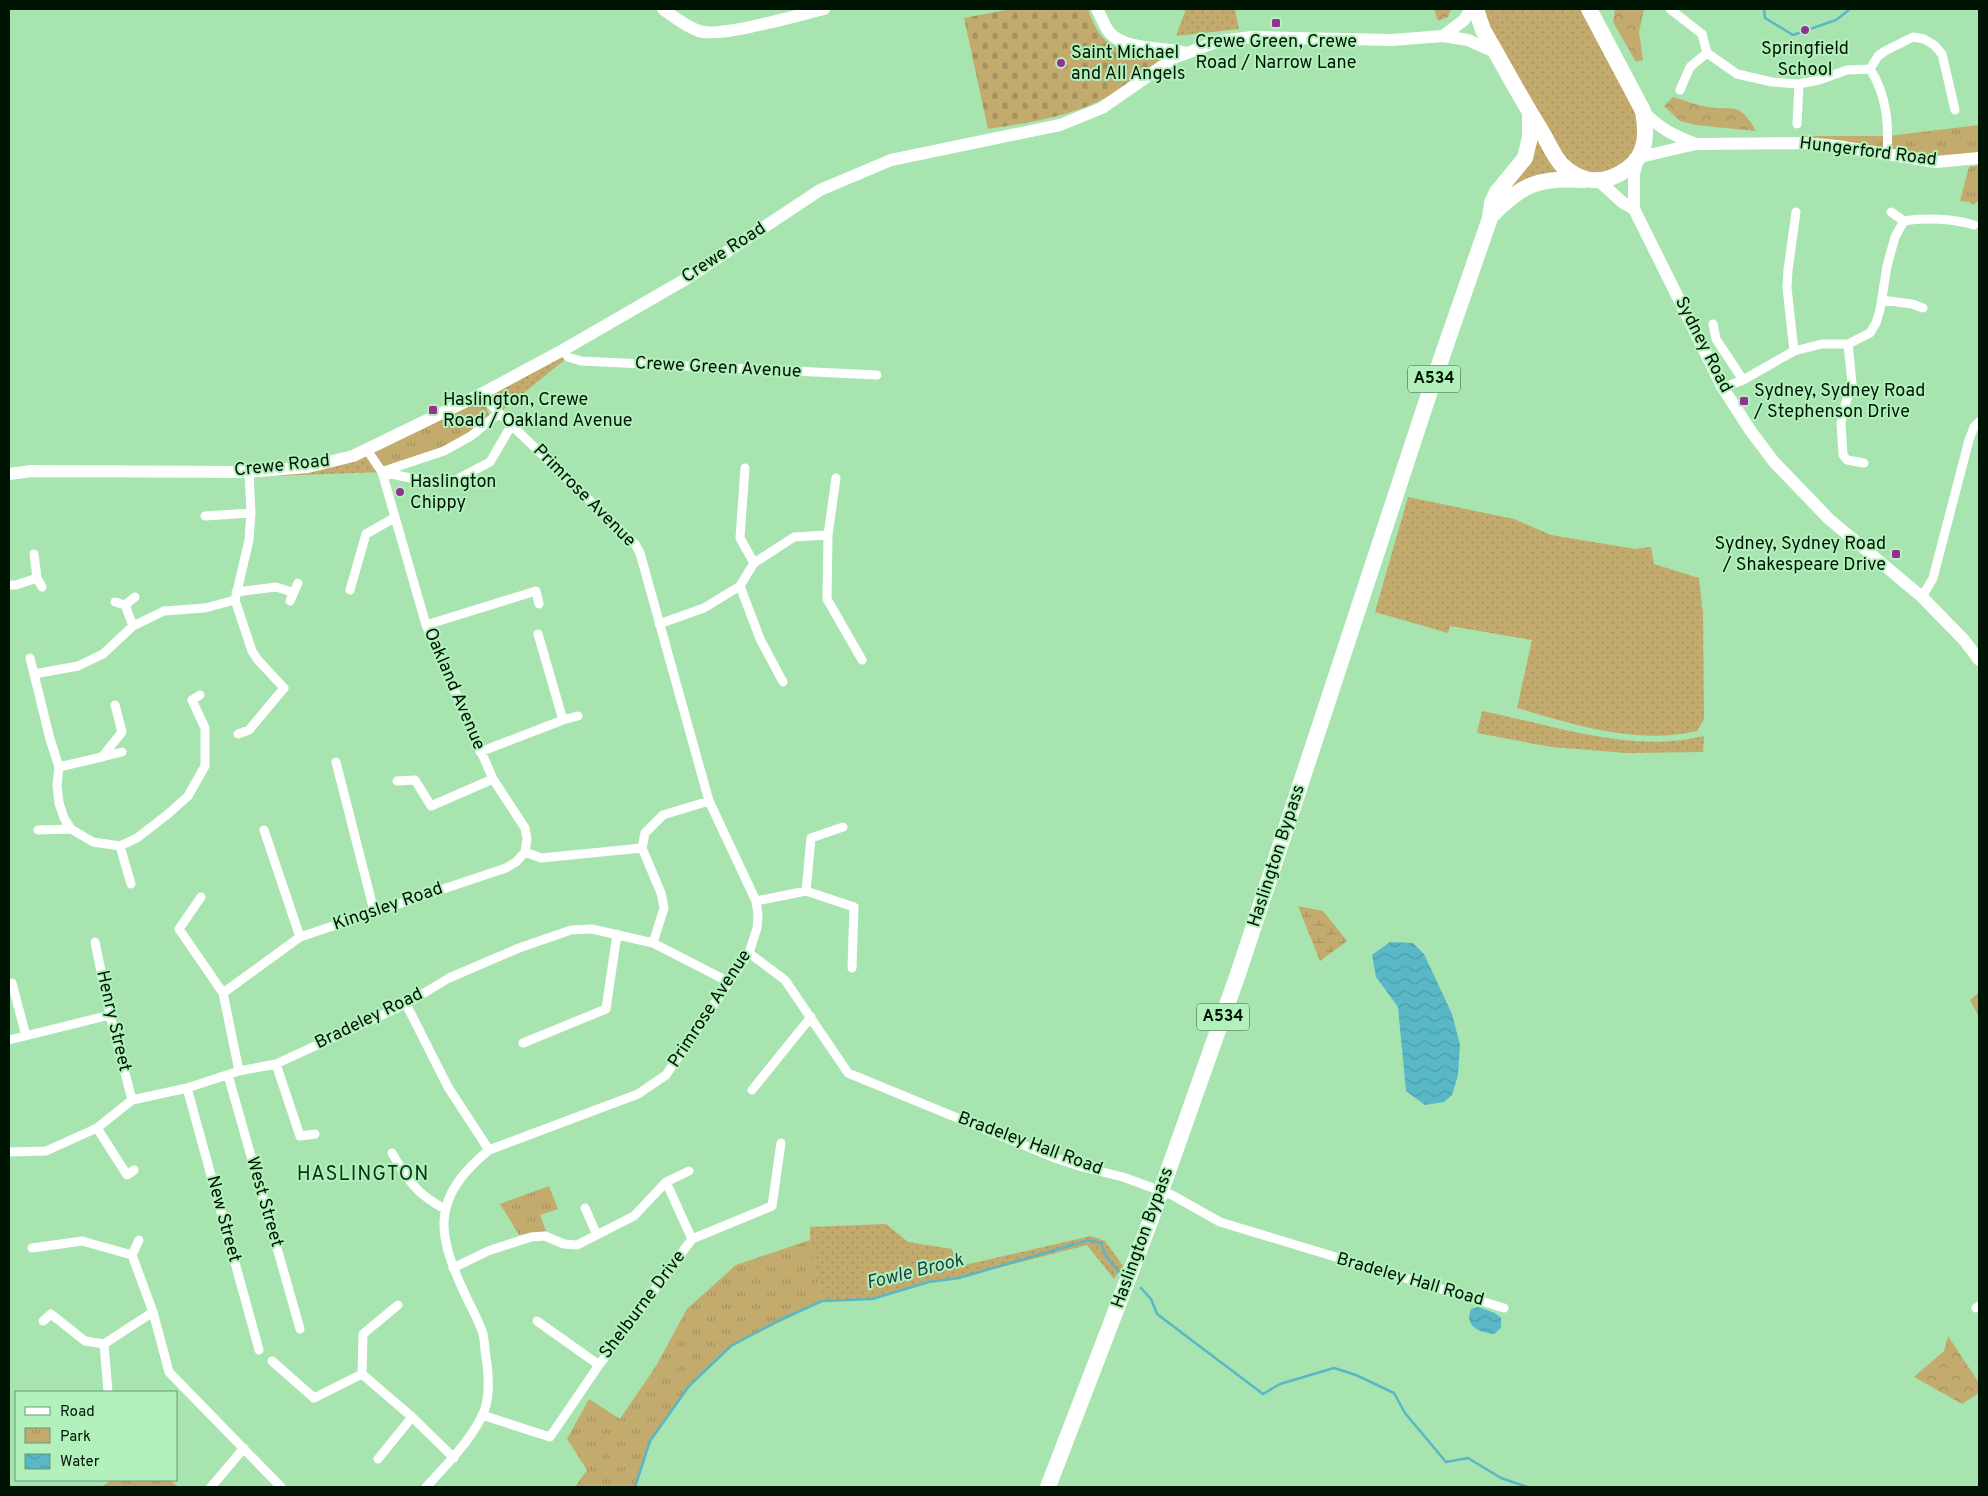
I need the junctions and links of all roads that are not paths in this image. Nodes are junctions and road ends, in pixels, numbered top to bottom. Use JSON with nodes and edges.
{"nodes":[{"id":1,"x":662,"y":9,"type":"edge"},
{"id":2,"x":824,"y":9,"type":"edge"},
{"id":3,"x":1097,"y":9,"type":"edge"},
{"id":4,"x":1471,"y":9,"type":"edge"},
{"id":5,"x":1476,"y":9,"type":"edge"},
{"id":6,"x":1589,"y":9,"type":"edge"},
{"id":7,"x":1670,"y":9,"type":"edge"},
{"id":8,"x":1443,"y":36,"type":"junction"},
{"id":9,"x":1187,"y":53,"type":"junction"},
{"id":10,"x":1497,"y":53,"type":"junction"},
{"id":11,"x":1707,"y":53,"type":"junction"},
{"id":12,"x":1870,"y":69,"type":"junction"},
{"id":13,"x":1800,"y":84,"type":"junction"},
{"id":14,"x":1680,"y":90,"type":"dead end"},
{"id":15,"x":1955,"y":110,"type":"dead end"},
{"id":16,"x":1643,"y":111,"type":"junction"},
{"id":17,"x":1530,"y":112,"type":"junction"},
{"id":18,"x":1797,"y":124,"type":"dead end"},
{"id":19,"x":1696,"y":144,"type":"junction"},
{"id":20,"x":1886,"y":155,"type":"junction"},
{"id":21,"x":1639,"y":158,"type":"junction"},
{"id":22,"x":1979,"y":158,"type":"edge"},
{"id":23,"x":1596,"y":181,"type":"junction"},
{"id":24,"x":1634,"y":209,"type":"junction"},
{"id":25,"x":1796,"y":212,"type":"dead end"},
{"id":26,"x":1891,"y":212,"type":"dead end"},
{"id":27,"x":1490,"y":218,"type":"junction"},
{"id":28,"x":1904,"y":221,"type":"junction"},
{"id":29,"x":1974,"y":225,"type":"dead end"},
{"id":30,"x":1882,"y":300,"type":"junction"},
{"id":31,"x":1923,"y":308,"type":"dead end"},
{"id":32,"x":1712,"y":324,"type":"dead end"},
{"id":33,"x":1848,"y":344,"type":"junction"},
{"id":34,"x":563,"y":350,"type":"junction"},
{"id":35,"x":1794,"y":351,"type":"junction"},
{"id":36,"x":877,"y":375,"type":"dead end"},
{"id":37,"x":1743,"y":380,"type":"junction"},
{"id":38,"x":1723,"y":388,"type":"junction"},
{"id":39,"x":482,"y":394,"type":"junction"},
{"id":40,"x":498,"y":413,"type":"junction"},
{"id":41,"x":1979,"y":422,"type":"edge"},
{"id":42,"x":512,"y":426,"type":"junction"},
{"id":43,"x":367,"y":450,"type":"junction"},
{"id":44,"x":1864,"y":464,"type":"dead end"},
{"id":45,"x":745,"y":468,"type":"dead end"},
{"id":46,"x":248,"y":472,"type":"junction"},
{"id":47,"x":382,"y":472,"type":"junction"},
{"id":48,"x":9,"y":474,"type":"edge"},
{"id":49,"x":836,"y":478,"type":"dead end"},
{"id":50,"x":251,"y":513,"type":"junction"},
{"id":51,"x":204,"y":516,"type":"dead end"},
{"id":52,"x":394,"y":518,"type":"junction"},
{"id":53,"x":828,"y":535,"type":"junction"},
{"id":54,"x":34,"y":554,"type":"dead end"},
{"id":55,"x":754,"y":563,"type":"junction"},
{"id":56,"x":37,"y":578,"type":"junction"},
{"id":57,"x":298,"y":584,"type":"dead end"},
{"id":58,"x":9,"y":585,"type":"edge"},
{"id":59,"x":740,"y":586,"type":"junction"},
{"id":60,"x":42,"y":587,"type":"dead end"},
{"id":61,"x":350,"y":590,"type":"dead end"},
{"id":62,"x":236,"y":596,"type":"junction"},
{"id":63,"x":135,"y":597,"type":"dead end"},
{"id":64,"x":1922,"y":597,"type":"junction"},
{"id":65,"x":115,"y":602,"type":"dead end"},
{"id":66,"x":125,"y":604,"type":"junction"},
{"id":67,"x":539,"y":604,"type":"dead end"},
{"id":68,"x":659,"y":624,"type":"junction"},
{"id":69,"x":133,"y":626,"type":"junction"},
{"id":70,"x":426,"y":626,"type":"junction"},
{"id":71,"x":538,"y":634,"type":"dead end"},
{"id":72,"x":30,"y":658,"type":"dead end"},
{"id":73,"x":862,"y":660,"type":"dead end"},
{"id":74,"x":1979,"y":660,"type":"edge"},
{"id":75,"x":34,"y":674,"type":"junction"},
{"id":76,"x":782,"y":682,"type":"dead end"},
{"id":77,"x":200,"y":695,"type":"dead end"},
{"id":78,"x":115,"y":705,"type":"dead end"},
{"id":79,"x":578,"y":716,"type":"dead end"},
{"id":80,"x":562,"y":720,"type":"junction"},
{"id":81,"x":238,"y":734,"type":"dead end"},
{"id":82,"x":122,"y":752,"type":"dead end"},
{"id":83,"x":480,"y":752,"type":"junction"},
{"id":84,"x":102,"y":757,"type":"junction"},
{"id":85,"x":336,"y":762,"type":"dead end"},
{"id":86,"x":59,"y":767,"type":"junction"},
{"id":87,"x":493,"y":779,"type":"junction"},
{"id":88,"x":397,"y":781,"type":"dead end"},
{"id":89,"x":709,"y":801,"type":"junction"},
{"id":90,"x":844,"y":827,"type":"dead end"},
{"id":91,"x":71,"y":829,"type":"junction"},
{"id":92,"x":38,"y":830,"type":"dead end"},
{"id":93,"x":264,"y":830,"type":"dead end"},
{"id":94,"x":120,"y":846,"type":"junction"},
{"id":95,"x":642,"y":848,"type":"junction"},
{"id":96,"x":525,"y":852,"type":"junction"},
{"id":97,"x":131,"y":884,"type":"dead end"},
{"id":98,"x":806,"y":891,"type":"junction"},
{"id":99,"x":201,"y":897,"type":"dead end"},
{"id":100,"x":756,"y":902,"type":"junction"},
{"id":101,"x":374,"y":911,"type":"junction"},
{"id":102,"x":617,"y":934,"type":"junction"},
{"id":103,"x":300,"y":937,"type":"junction"},
{"id":104,"x":95,"y":942,"type":"dead end"},
{"id":105,"x":653,"y":943,"type":"junction"},
{"id":106,"x":750,"y":953,"type":"junction"},
{"id":107,"x":852,"y":968,"type":"dead end"},
{"id":108,"x":12,"y":982,"type":"dead end"},
{"id":109,"x":729,"y":982,"type":"junction"},
{"id":110,"x":222,"y":993,"type":"junction"},
{"id":111,"x":406,"y":1004,"type":"junction"},
{"id":112,"x":110,"y":1015,"type":"junction"},
{"id":113,"x":812,"y":1017,"type":"junction"},
{"id":114,"x":26,"y":1036,"type":"junction"},
{"id":115,"x":9,"y":1040,"type":"edge"},
{"id":116,"x":523,"y":1043,"type":"dead end"},
{"id":117,"x":276,"y":1064,"type":"junction"},
{"id":118,"x":239,"y":1071,"type":"junction"},
{"id":119,"x":228,"y":1074,"type":"junction"},
{"id":120,"x":188,"y":1088,"type":"junction"},
{"id":121,"x":752,"y":1090,"type":"dead end"},
{"id":122,"x":132,"y":1100,"type":"junction"},
{"id":123,"x":97,"y":1128,"type":"junction"},
{"id":124,"x":315,"y":1134,"type":"dead end"},
{"id":125,"x":781,"y":1143,"type":"dead end"},
{"id":126,"x":489,"y":1150,"type":"junction"},
{"id":127,"x":9,"y":1152,"type":"edge"},
{"id":128,"x":392,"y":1153,"type":"dead end"},
{"id":129,"x":134,"y":1170,"type":"dead end"},
{"id":130,"x":689,"y":1171,"type":"dead end"},
{"id":131,"x":666,"y":1182,"type":"junction"},
{"id":132,"x":585,"y":1208,"type":"dead end"},
{"id":133,"x":445,"y":1209,"type":"junction"},
{"id":134,"x":597,"y":1235,"type":"junction"},
{"id":135,"x":692,"y":1239,"type":"junction"},
{"id":136,"x":139,"y":1240,"type":"dead end"},
{"id":137,"x":32,"y":1248,"type":"dead end"},
{"id":138,"x":132,"y":1255,"type":"junction"},
{"id":139,"x":453,"y":1268,"type":"junction"},
{"id":140,"x":398,"y":1305,"type":"dead end"},
{"id":141,"x":1504,"y":1308,"type":"dead end"},
{"id":142,"x":154,"y":1312,"type":"junction"},
{"id":143,"x":43,"y":1321,"type":"dead end"},
{"id":144,"x":537,"y":1321,"type":"dead end"},
{"id":145,"x":300,"y":1329,"type":"dead end"},
{"id":146,"x":104,"y":1344,"type":"junction"},
{"id":147,"x":259,"y":1350,"type":"dead end"},
{"id":148,"x":272,"y":1361,"type":"dead end"},
{"id":149,"x":599,"y":1364,"type":"junction"},
{"id":150,"x":362,"y":1374,"type":"junction"},
{"id":151,"x":108,"y":1391,"type":"edge"},
{"id":152,"x":482,"y":1415,"type":"junction"},
{"id":153,"x":412,"y":1417,"type":"junction"},
{"id":154,"x":244,"y":1448,"type":"junction"},
{"id":155,"x":454,"y":1458,"type":"junction"},
{"id":156,"x":378,"y":1459,"type":"dead end"},
{"id":157,"x":211,"y":1487,"type":"edge"},
{"id":158,"x":281,"y":1487,"type":"edge"},
{"id":159,"x":426,"y":1487,"type":"edge"},
{"id":160,"x":1048,"y":1487,"type":"edge"}],
"edges":[{"from":1,"to":2,"type":"street"},
{"from":3,"to":9,"type":"street"},
{"from":4,"to":8,"type":"street"},
{"from":5,"to":10,"type":"highway"},
{"from":6,"to":16,"type":"highway"},
{"from":7,"to":11,"type":"street"},
{"from":8,"to":9,"type":"street","name":"Crewe Road"},
{"from":8,"to":10,"type":"street","name":"Crewe Road"},
{"from":9,"to":34,"type":"street","name":"Crewe Road"},
{"from":10,"to":17,"type":"highway"},
{"from":11,"to":13,"type":"street"},
{"from":11,"to":14,"type":"street"},
{"from":12,"to":13,"type":"street"},
{"from":12,"to":15,"type":"street"},
{"from":12,"to":20,"type":"street"},
{"from":13,"to":18,"type":"street"},
{"from":16,"to":19,"type":"street","name":"Hungerford Road"},
{"from":16,"to":21,"type":"highway"},
{"from":17,"to":23,"type":"highway"},
{"from":17,"to":27,"type":"highway","name":"Haslington Bypass","number":"A534"},
{"from":19,"to":20,"type":"street","name":"Hungerford Road"},
{"from":19,"to":21,"type":"street","name":"Hungerford Road"},
{"from":20,"to":22,"type":"street","name":"Hungerford Road"},
{"from":21,"to":23,"type":"highway"},
{"from":21,"to":24,"type":"street","name":"Sydney Road"},
{"from":23,"to":24,"type":"street","name":"Sydney Road"},
{"from":23,"to":27,"type":"highway","name":"Haslington Bypass","number":"A534"},
{"from":24,"to":38,"type":"street","name":"Sydney Road"},
{"from":25,"to":35,"type":"street"},
{"from":26,"to":28,"type":"street"},
{"from":27,"to":160,"type":"highway","name":"Haslington Bypass","number":"A534"},
{"from":28,"to":29,"type":"street"},
{"from":28,"to":30,"type":"street"},
{"from":30,"to":31,"type":"street"},
{"from":30,"to":33,"type":"street"},
{"from":32,"to":37,"type":"street","name":"Sydney Road"},
{"from":33,"to":35,"type":"street"},
{"from":33,"to":44,"type":"street"},
{"from":34,"to":36,"type":"street","name":"Crewe Green Avenue"},
{"from":34,"to":39,"type":"street","name":"Crewe Road"},
{"from":35,"to":37,"type":"street"},
{"from":37,"to":38,"type":"street"},
{"from":38,"to":64,"type":"street","name":"Sydney Road"},
{"from":39,"to":40,"type":"street","name":"Primrose Avenue"},
{"from":39,"to":43,"type":"street","name":"Crewe Road"},
{"from":40,"to":42,"type":"street","name":"Primrose Avenue"},
{"from":40,"to":47,"type":"street"},
{"from":41,"to":64,"type":"street"},
{"from":42,"to":47,"type":"street"},
{"from":42,"to":68,"type":"street","name":"Primrose Avenue"},
{"from":43,"to":46,"type":"street","name":"Crewe Road"},
{"from":43,"to":47,"type":"street","name":"Oakland Avenue"},
{"from":45,"to":55,"type":"street"},
{"from":46,"to":48,"type":"street","name":"Crewe Road"},
{"from":46,"to":50,"type":"street"},
{"from":47,"to":52,"type":"street","name":"Oakland Avenue"},
{"from":49,"to":53,"type":"street"},
{"from":50,"to":51,"type":"street"},
{"from":50,"to":62,"type":"street"},
{"from":52,"to":61,"type":"street"},
{"from":52,"to":70,"type":"street","name":"Oakland Avenue"},
{"from":53,"to":55,"type":"street"},
{"from":53,"to":73,"type":"street"},
{"from":54,"to":56,"type":"street"},
{"from":55,"to":59,"type":"street"},
{"from":56,"to":58,"type":"street"},
{"from":56,"to":60,"type":"street"},
{"from":57,"to":62,"type":"street"},
{"from":59,"to":68,"type":"street"},
{"from":59,"to":76,"type":"street"},
{"from":62,"to":69,"type":"street"},
{"from":62,"to":81,"type":"street"},
{"from":63,"to":66,"type":"street"},
{"from":64,"to":74,"type":"street","name":"Sydney Road"},
{"from":65,"to":66,"type":"street"},
{"from":66,"to":69,"type":"street"},
{"from":67,"to":70,"type":"street"},
{"from":68,"to":89,"type":"street","name":"Primrose Avenue"},
{"from":69,"to":75,"type":"street"},
{"from":70,"to":83,"type":"street","name":"Oakland Avenue"},
{"from":71,"to":80,"type":"street"},
{"from":72,"to":75,"type":"street"},
{"from":75,"to":86,"type":"street"},
{"from":77,"to":94,"type":"street"},
{"from":78,"to":84,"type":"street"},
{"from":79,"to":80,"type":"street"},
{"from":80,"to":83,"type":"street"},
{"from":82,"to":84,"type":"street"},
{"from":83,"to":87,"type":"street","name":"Oakland Avenue"},
{"from":84,"to":86,"type":"street"},
{"from":85,"to":101,"type":"street"},
{"from":86,"to":91,"type":"street"},
{"from":87,"to":88,"type":"street"},
{"from":87,"to":96,"type":"street","name":"Oakland Avenue"},
{"from":89,"to":95,"type":"street"},
{"from":89,"to":100,"type":"street","name":"Primrose Avenue"},
{"from":90,"to":98,"type":"street"},
{"from":91,"to":92,"type":"street"},
{"from":91,"to":94,"type":"street"},
{"from":93,"to":103,"type":"street"},
{"from":94,"to":97,"type":"street"},
{"from":95,"to":96,"type":"street"},
{"from":95,"to":105,"type":"street"},
{"from":96,"to":101,"type":"street","name":"Kingsley Road"},
{"from":98,"to":100,"type":"street"},
{"from":98,"to":107,"type":"street"},
{"from":99,"to":110,"type":"street"},
{"from":100,"to":106,"type":"street","name":"Primrose Avenue"},
{"from":101,"to":103,"type":"street","name":"Kingsley Road"},
{"from":102,"to":105,"type":"street","name":"Bradeley Road"},
{"from":102,"to":111,"type":"street","name":"Bradeley Road"},
{"from":102,"to":116,"type":"street"},
{"from":103,"to":110,"type":"street","name":"Kingsley Road"},
{"from":104,"to":112,"type":"street","name":"Henry Street"},
{"from":105,"to":109,"type":"street","name":"Bradeley Road"},
{"from":106,"to":109,"type":"street","name":"Primrose Avenue"},
{"from":106,"to":113,"type":"street","name":"Bradeley Hall Road"},
{"from":108,"to":114,"type":"street"},
{"from":109,"to":126,"type":"street","name":"Primrose Avenue"},
{"from":110,"to":118,"type":"street"},
{"from":111,"to":117,"type":"street","name":"Bradeley Road"},
{"from":111,"to":126,"type":"street"},
{"from":112,"to":114,"type":"street"},
{"from":112,"to":122,"type":"street","name":"Henry Street"},
{"from":113,"to":121,"type":"street"},
{"from":113,"to":141,"type":"street","name":"Bradeley Hall Road"},
{"from":114,"to":115,"type":"street"},
{"from":117,"to":118,"type":"street","name":"Bradeley Road"},
{"from":117,"to":124,"type":"street"},
{"from":118,"to":119,"type":"street","name":"Bradeley Road"},
{"from":119,"to":120,"type":"street","name":"Bradeley Road"},
{"from":119,"to":145,"type":"street","name":"West Street"},
{"from":120,"to":122,"type":"street","name":"Bradeley Road"},
{"from":120,"to":147,"type":"street","name":"New Street"},
{"from":122,"to":123,"type":"street","name":"Bradeley Road"},
{"from":123,"to":127,"type":"street","name":"Bradeley Road"},
{"from":123,"to":129,"type":"street"},
{"from":125,"to":135,"type":"street","name":"Shelburne Drive"},
{"from":126,"to":133,"type":"street","name":"Primrose Avenue"},
{"from":128,"to":133,"type":"street"},
{"from":130,"to":131,"type":"street"},
{"from":131,"to":134,"type":"street"},
{"from":131,"to":135,"type":"street"},
{"from":132,"to":134,"type":"street"},
{"from":133,"to":139,"type":"street","name":"Primrose Avenue"},
{"from":134,"to":139,"type":"street"},
{"from":135,"to":149,"type":"street","name":"Shelburne Drive"},
{"from":136,"to":138,"type":"street"},
{"from":137,"to":138,"type":"street"},
{"from":138,"to":142,"type":"street"},
{"from":139,"to":152,"type":"street","name":"Primrose Avenue"},
{"from":140,"to":150,"type":"street"},
{"from":142,"to":146,"type":"street"},
{"from":142,"to":154,"type":"street"},
{"from":143,"to":146,"type":"street"},
{"from":144,"to":149,"type":"street"},
{"from":146,"to":151,"type":"street"},
{"from":148,"to":150,"type":"street"},
{"from":149,"to":152,"type":"street","name":"Shelburne Drive"},
{"from":150,"to":153,"type":"street"},
{"from":152,"to":155,"type":"street","name":"Primrose Avenue"},
{"from":153,"to":155,"type":"street"},
{"from":153,"to":156,"type":"street"},
{"from":154,"to":157,"type":"street"},
{"from":154,"to":158,"type":"street"},
{"from":155,"to":159,"type":"street","name":"Primrose Avenue"}]}
